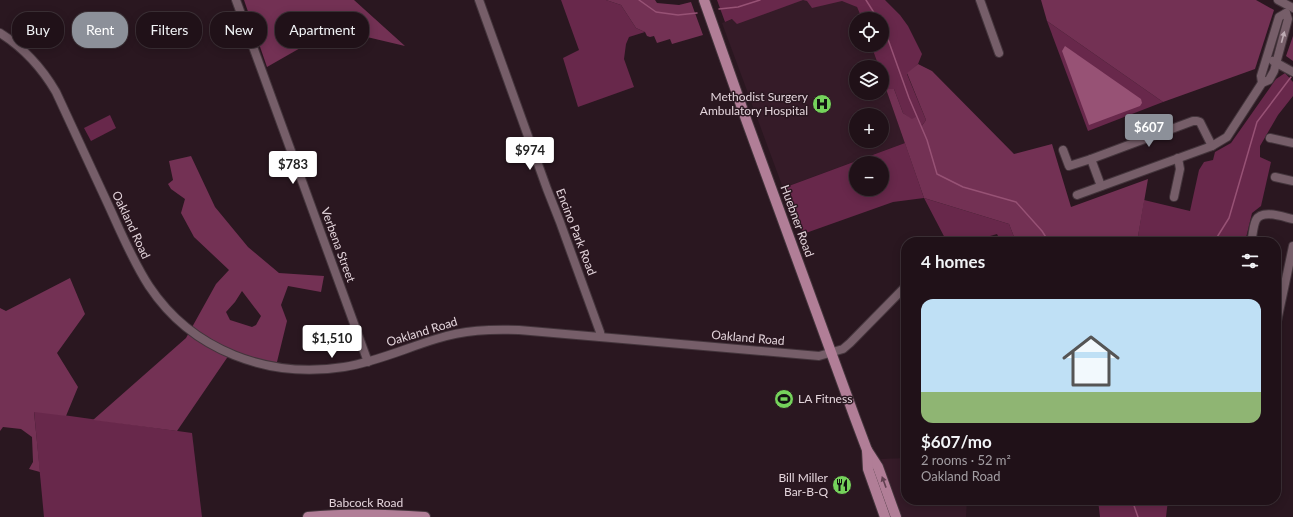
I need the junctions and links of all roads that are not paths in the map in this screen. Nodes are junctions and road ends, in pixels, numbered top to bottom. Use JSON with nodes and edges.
{"nodes":[{"id":1,"x":236,"y":0,"type":"edge"},
{"id":2,"x":479,"y":0,"type":"edge"},
{"id":3,"x":704,"y":0,"type":"edge"},
{"id":4,"x":980,"y":0,"type":"edge"},
{"id":5,"x":1278,"y":0,"type":"edge"},
{"id":6,"x":1289,"y":6,"type":"edge"},
{"id":7,"x":0,"y":33,"type":"edge"},
{"id":8,"x":999,"y":53,"type":"dead end"},
{"id":9,"x":1266,"y":58,"type":"junction"},
{"id":10,"x":1277,"y":62,"type":"junction"},
{"id":11,"x":1293,"y":72,"type":"edge"},
{"id":12,"x":1262,"y":83,"type":"junction"},
{"id":13,"x":1270,"y":138,"type":"dead end"},
{"id":14,"x":1293,"y":143,"type":"edge"},
{"id":15,"x":1212,"y":146,"type":"junction"},
{"id":16,"x":1063,"y":150,"type":"dead end"},
{"id":17,"x":1091,"y":158,"type":"junction"},
{"id":18,"x":1178,"y":158,"type":"junction"},
{"id":19,"x":1275,"y":177,"type":"dead end"},
{"id":20,"x":1293,"y":181,"type":"edge"},
{"id":21,"x":1101,"y":186,"type":"junction"},
{"id":22,"x":1077,"y":195,"type":"dead end"},
{"id":23,"x":1174,"y":197,"type":"dead end"},
{"id":24,"x":1293,"y":219,"type":"edge"},
{"id":25,"x":1252,"y":237,"type":"edge"},
{"id":26,"x":1293,"y":246,"type":"edge"},
{"id":27,"x":901,"y":291,"type":"edge"},
{"id":28,"x":1281,"y":302,"type":"edge"},
{"id":29,"x":601,"y":337,"type":"junction"},
{"id":30,"x":831,"y":353,"type":"junction"},
{"id":31,"x":368,"y":362,"type":"junction"},
{"id":32,"x":867,"y":450,"type":"junction"},
{"id":33,"x":343,"y":516,"type":"edge"},
{"id":34,"x":308,"y":517,"type":"edge"},
{"id":35,"x":425,"y":517,"type":"edge"},
{"id":36,"x":885,"y":517,"type":"edge"},
{"id":37,"x":896,"y":517,"type":"edge"}],
"edges":[{"from":1,"to":31,"type":"street","name":"Verbena Street"},
{"from":2,"to":29,"type":"street","name":"Encino Park Road"},
{"from":3,"to":30,"type":"main road","name":"Huebner Road"},
{"from":4,"to":8,"type":"street"},
{"from":5,"to":6,"type":"street"},
{"from":6,"to":9,"type":"street"},
{"from":10,"to":6,"type":"street","one_way":true},
{"from":7,"to":31,"type":"street","name":"Oakland Road"},
{"from":9,"to":10,"type":"street"},
{"from":9,"to":12,"type":"street"},
{"from":10,"to":11,"type":"street"},
{"from":10,"to":12,"type":"street"},
{"from":12,"to":15,"type":"street"},
{"from":13,"to":14,"type":"street"},
{"from":15,"to":17,"type":"street"},
{"from":15,"to":18,"type":"street"},
{"from":16,"to":17,"type":"street"},
{"from":17,"to":21,"type":"street"},
{"from":18,"to":21,"type":"street"},
{"from":18,"to":23,"type":"street"},
{"from":19,"to":20,"type":"street"},
{"from":21,"to":22,"type":"street"},
{"from":24,"to":25,"type":"street"},
{"from":26,"to":28,"type":"street"},
{"from":27,"to":30,"type":"street","name":"Oakland Road"},
{"from":29,"to":30,"type":"street","name":"Oakland Road"},
{"from":29,"to":31,"type":"street","name":"Oakland Road"},
{"from":30,"to":32,"type":"main road","name":"Huebner Road"},
{"from":32,"to":36,"type":"main road","name":"Huebner Road"},
{"from":37,"to":32,"type":"main road","name":"Huebner Road","one_way":true},
{"from":33,"to":34,"type":"main road","name":"Babcock Road"},
{"from":33,"to":35,"type":"main road","name":"Babcock Road"}]}
